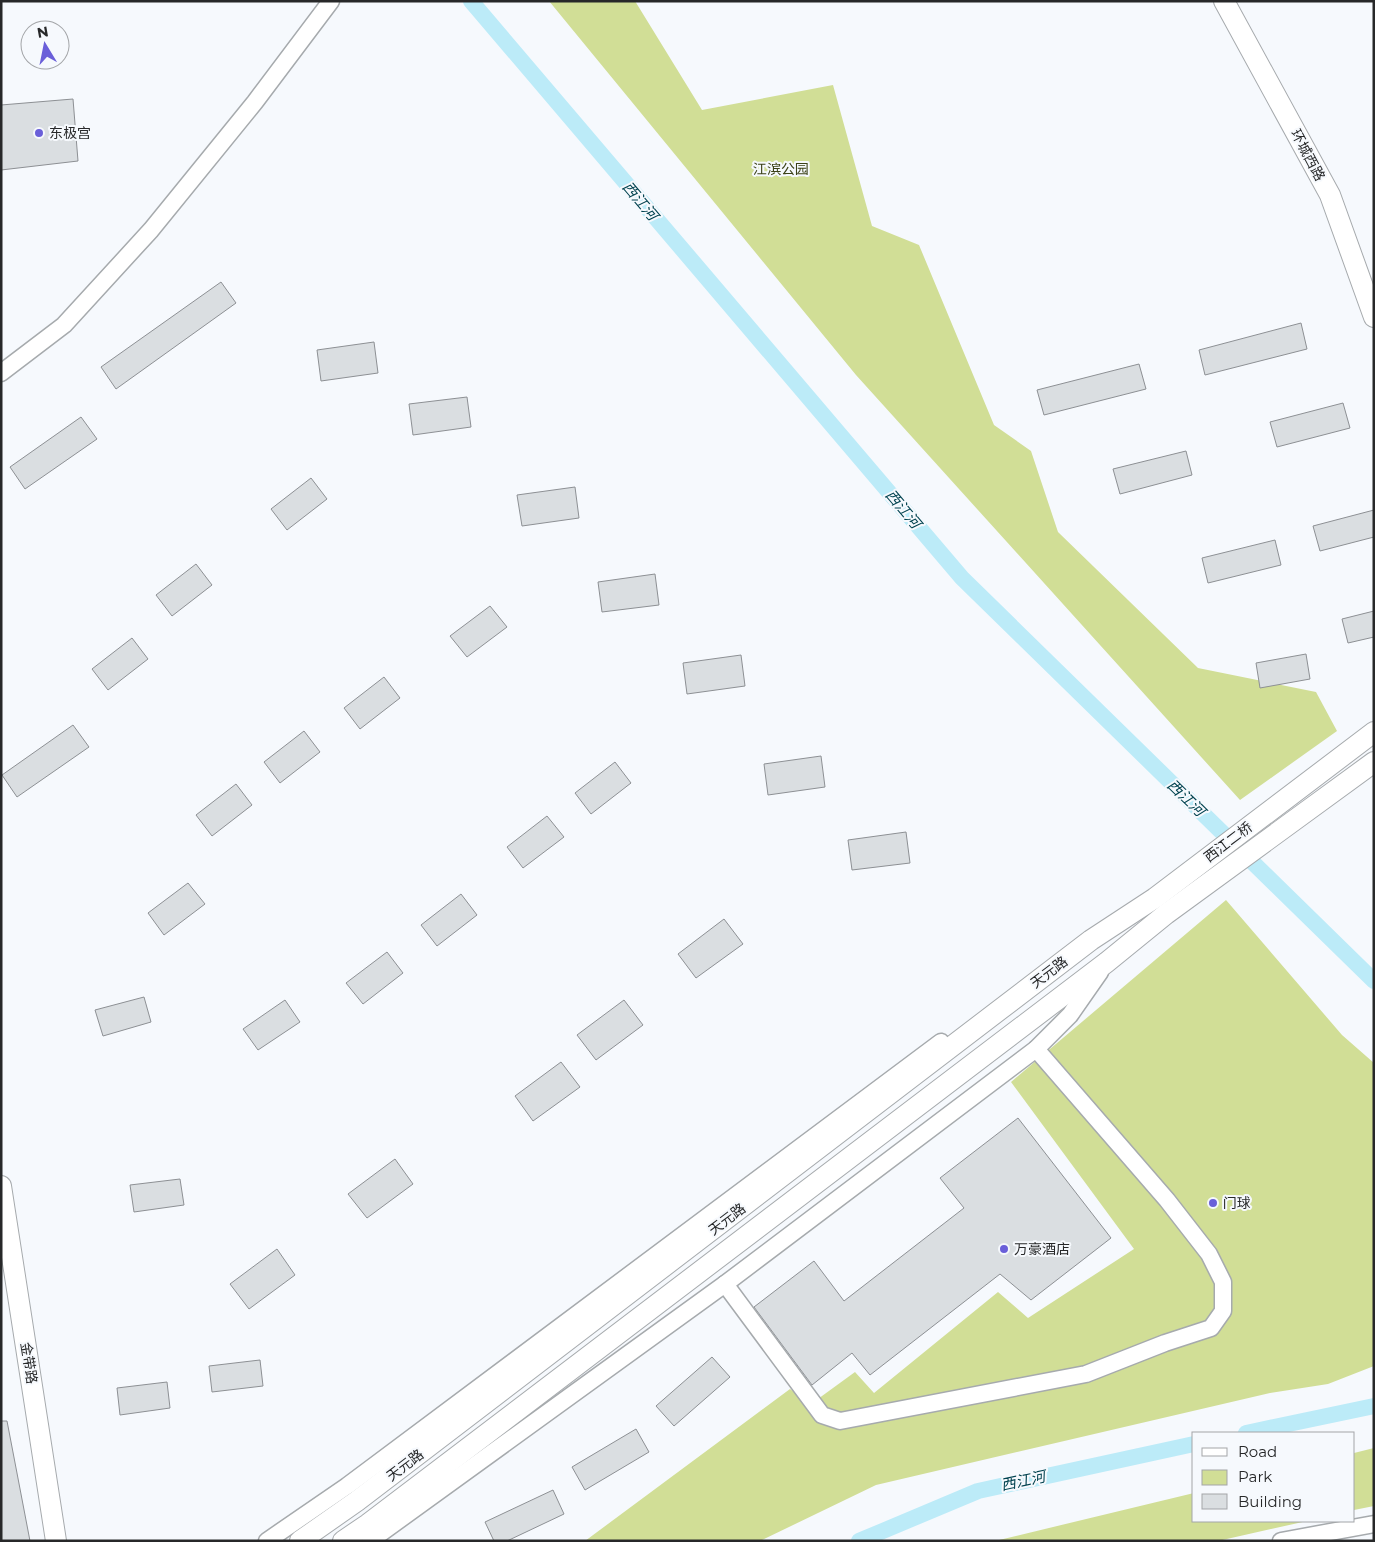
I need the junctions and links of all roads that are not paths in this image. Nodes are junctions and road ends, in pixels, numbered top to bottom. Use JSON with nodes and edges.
{"nodes":[{"id":1,"x":330,"y":1,"type":"edge"},
{"id":2,"x":1224,"y":1,"type":"edge"},
{"id":3,"x":1374,"y":317,"type":"edge"},
{"id":4,"x":1,"y":373,"type":"edge"},
{"id":5,"x":1373,"y":733,"type":"edge"},
{"id":6,"x":1374,"y":762,"type":"edge"},
{"id":7,"x":1160,"y":906,"type":"junction"},
{"id":8,"x":1091,"y":940,"type":"junction"},
{"id":9,"x":1107,"y":962,"type":"junction"},
{"id":10,"x":1036,"y":1049,"type":"junction"},
{"id":11,"x":1,"y":1186,"type":"edge"},
{"id":12,"x":725,"y":1284,"type":"junction"},
{"id":13,"x":1374,"y":1524,"type":"edge"},
{"id":14,"x":56,"y":1541,"type":"edge"},
{"id":15,"x":267,"y":1541,"type":"edge"},
{"id":16,"x":300,"y":1541,"type":"edge"},
{"id":17,"x":343,"y":1541,"type":"edge"},
{"id":18,"x":370,"y":1541,"type":"edge"},
{"id":19,"x":1281,"y":1541,"type":"edge"}],
"edges":[{"from":1,"to":4,"type":"street"},
{"from":2,"to":3,"type":"main road","name":"环城西路"},
{"from":5,"to":7,"type":"main road","name":"西江二桥"},
{"from":6,"to":7,"type":"main road","name":"西江二桥"},
{"from":7,"to":8,"type":"main road","name":"天元路"},
{"from":7,"to":9,"type":"main road","name":"天元路"},
{"from":8,"to":15,"type":"street"},
{"from":8,"to":16,"type":"main road","name":"天元路"},
{"from":9,"to":10,"type":"street"},
{"from":9,"to":17,"type":"main road","name":"天元路"},
{"from":10,"to":12,"type":"street"},
{"from":10,"to":12,"type":"street"},
{"from":11,"to":14,"type":"main road","name":"金带路"},
{"from":12,"to":18,"type":"street"},
{"from":13,"to":19,"type":"street"}]}
